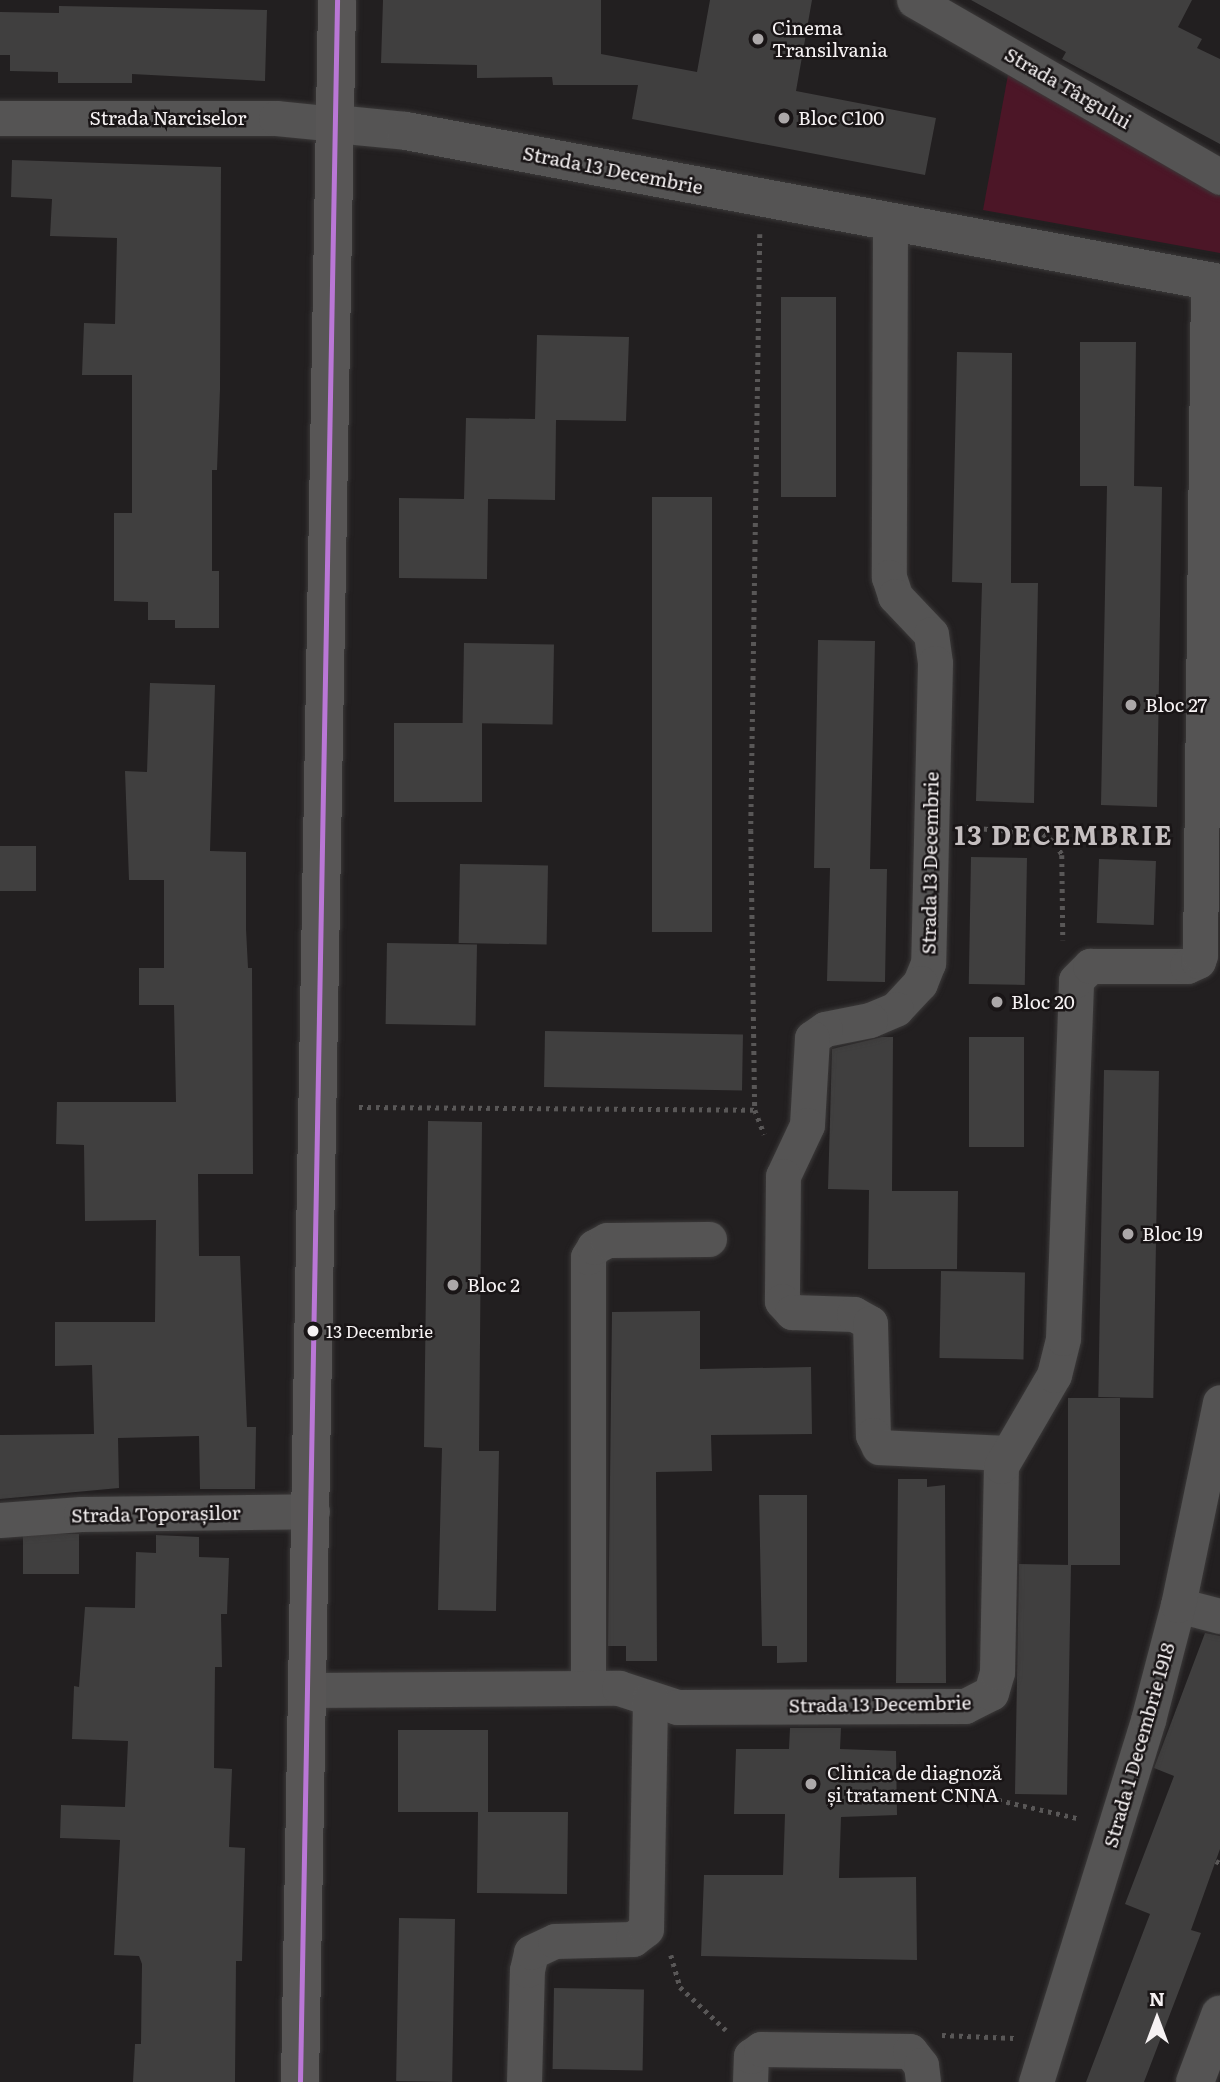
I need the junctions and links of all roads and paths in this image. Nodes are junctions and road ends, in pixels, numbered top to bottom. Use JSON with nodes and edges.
{"nodes":[{"id":1,"x":337,"y":0,"type":"edge"},
{"id":2,"x":914,"y":0,"type":"edge"},
{"id":3,"x":0,"y":118,"type":"edge"},
{"id":4,"x":335,"y":124,"type":"junction"},
{"id":5,"x":1220,"y":177,"type":"edge"},
{"id":6,"x":761,"y":198,"type":"junction"},
{"id":7,"x":890,"y":223,"type":"junction"},
{"id":8,"x":1214,"y":282,"type":"edge"},
{"id":9,"x":931,"y":824,"type":"junction"},
{"id":10,"x":1078,"y":974,"type":"junction"},
{"id":11,"x":359,"y":1107,"type":"dead end"},
{"id":12,"x":755,"y":1110,"type":"junction"},
{"id":13,"x":782,"y":1187,"type":"junction"},
{"id":14,"x":709,"y":1239,"type":"dead end"},
{"id":15,"x":1220,"y":1402,"type":"edge"},
{"id":16,"x":1005,"y":1453,"type":"junction"},
{"id":17,"x":312,"y":1511,"type":"junction"},
{"id":18,"x":0,"y":1520,"type":"edge"},
{"id":19,"x":1178,"y":1605,"type":"junction"},
{"id":20,"x":1220,"y":1616,"type":"edge"},
{"id":21,"x":588,"y":1687,"type":"junction"},
{"id":22,"x":309,"y":1690,"type":"junction"},
{"id":23,"x":650,"y":1699,"type":"junction"},
{"id":24,"x":990,"y":1798,"type":"dead end"},
{"id":25,"x":1116,"y":1828,"type":"junction"},
{"id":26,"x":643,"y":1935,"type":"junction"},
{"id":27,"x":1220,"y":2015,"type":"edge"},
{"id":28,"x":1050,"y":2039,"type":"junction"},
{"id":29,"x":916,"y":2066,"type":"edge"},
{"id":30,"x":752,"y":2068,"type":"edge"},
{"id":31,"x":300,"y":2082,"type":"edge"},
{"id":32,"x":524,"y":2082,"type":"edge"},
{"id":33,"x":1036,"y":2082,"type":"edge"},
{"id":34,"x":1195,"y":2082,"type":"edge"}],
"edges":[{"from":1,"to":4,"type":"main road"},
{"from":2,"to":5,"type":"street","name":"Strada Târgului"},
{"from":3,"to":4,"type":"street","name":"Strada Narciselor"},
{"from":4,"to":6,"type":"street","name":"Strada 13 Decembrie"},
{"from":4,"to":17,"type":"main road"},
{"from":6,"to":7,"type":"street","name":"Strada 13 Decembrie"},
{"from":6,"to":12,"type":"path"},
{"from":7,"to":8,"type":"street","name":"Strada 13 Decembrie"},
{"from":7,"to":9,"type":"street","name":"Strada 13 Decembrie"},
{"from":8,"to":10,"type":"street","name":"Strada 13 Decembrie"},
{"from":9,"to":10,"type":"path"},
{"from":9,"to":13,"type":"street","name":"Strada 13 Decembrie"},
{"from":10,"to":16,"type":"street","name":"Strada 13 Decembrie"},
{"from":11,"to":12,"type":"path"},
{"from":12,"to":13,"type":"path"},
{"from":13,"to":16,"type":"street","name":"Strada 13 Decembrie"},
{"from":14,"to":21,"type":"street"},
{"from":15,"to":19,"type":"street","name":"Strada 1 Decembrie 1918"},
{"from":16,"to":23,"type":"street","name":"Strada 13 Decembrie"},
{"from":17,"to":18,"type":"street","name":"Strada Toporașilor"},
{"from":17,"to":22,"type":"main road"},
{"from":19,"to":20,"type":"street"},
{"from":19,"to":25,"type":"street","name":"Strada 1 Decembrie 1918"},
{"from":21,"to":22,"type":"street","name":"Strada 13 Decembrie"},
{"from":21,"to":23,"type":"street","name":"Strada 13 Decembrie"},
{"from":22,"to":31,"type":"main road"},
{"from":23,"to":26,"type":"street"},
{"from":24,"to":25,"type":"path"},
{"from":25,"to":28,"type":"street","name":"Strada 1 Decembrie 1918"},
{"from":26,"to":30,"type":"path"},
{"from":26,"to":32,"type":"street"},
{"from":27,"to":34,"type":"street"},
{"from":28,"to":29,"type":"path"},
{"from":28,"to":33,"type":"street","name":"Strada 1 Decembrie 1918"},
{"from":29,"to":30,"type":"street"}]}
